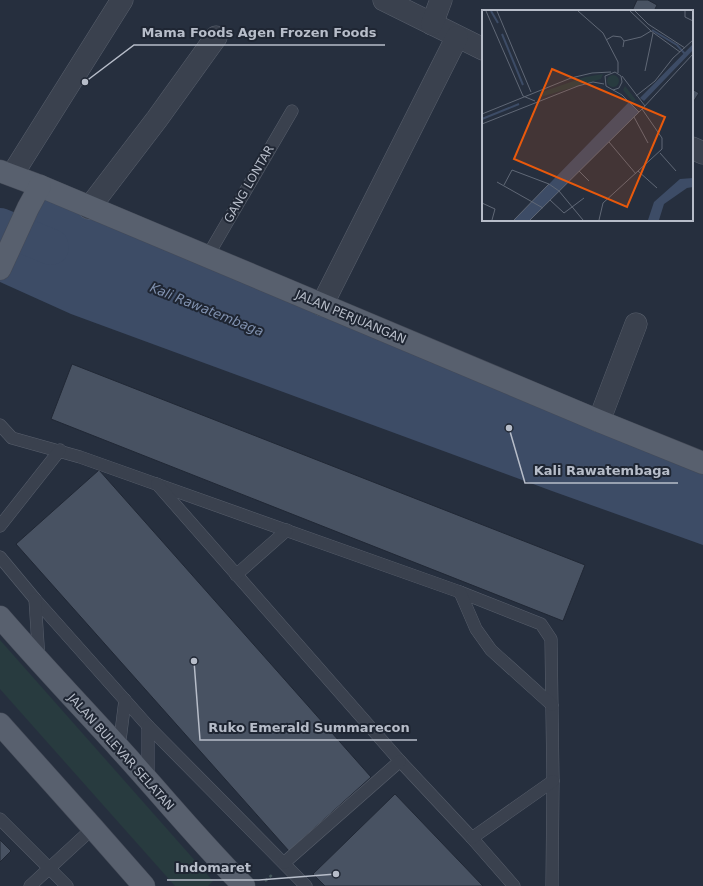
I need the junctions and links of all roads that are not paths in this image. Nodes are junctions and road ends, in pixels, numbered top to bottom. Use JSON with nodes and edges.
{"nodes":[{"id":1,"x":122,"y":0,"type":"edge"},
{"id":2,"x":384,"y":0,"type":"edge"},
{"id":3,"x":440,"y":0,"type":"edge"},
{"id":4,"x":432,"y":24,"type":"junction"},
{"id":5,"x":457,"y":36,"type":"junction"},
{"id":6,"x":216,"y":37,"type":"dead end"},
{"id":7,"x":482,"y":48,"type":"edge"},
{"id":8,"x":292,"y":111,"type":"dead end"},
{"id":9,"x":693,"y":148,"type":"edge"},
{"id":10,"x":703,"y":153,"type":"edge"},
{"id":11,"x":6,"y":173,"type":"edge"},
{"id":12,"x":40,"y":186,"type":"junction"},
{"id":13,"x":89,"y":208,"type":"junction"},
{"id":14,"x":207,"y":257,"type":"junction"},
{"id":15,"x":0,"y":269,"type":"edge"},
{"id":16,"x":322,"y":305,"type":"junction"},
{"id":17,"x":636,"y":324,"type":"dead end"},
{"id":18,"x":599,"y":421,"type":"junction"},
{"id":19,"x":0,"y":425,"type":"edge"},
{"id":20,"x":60,"y":450,"type":"junction"},
{"id":21,"x":703,"y":463,"type":"edge"},
{"id":22,"x":156,"y":484,"type":"junction"},
{"id":23,"x":0,"y":526,"type":"edge"},
{"id":24,"x":287,"y":530,"type":"junction"},
{"id":25,"x":0,"y":557,"type":"edge"},
{"id":26,"x":236,"y":575,"type":"junction"},
{"id":27,"x":460,"y":592,"type":"junction"},
{"id":28,"x":35,"y":599,"type":"junction"},
{"id":29,"x":0,"y":617,"type":"edge"},
{"id":30,"x":39,"y":662,"type":"junction"},
{"id":31,"x":125,"y":700,"type":"junction"},
{"id":32,"x":552,"y":705,"type":"junction"},
{"id":33,"x":148,"y":726,"type":"junction"},
{"id":34,"x":2,"y":733,"type":"edge"},
{"id":35,"x":119,"y":748,"type":"junction"},
{"id":36,"x":400,"y":761,"type":"junction"},
{"id":37,"x":148,"y":781,"type":"junction"},
{"id":38,"x":553,"y":782,"type":"junction"},
{"id":39,"x":0,"y":819,"type":"edge"},
{"id":40,"x":93,"y":828,"type":"junction"},
{"id":41,"x":472,"y":838,"type":"junction"},
{"id":42,"x":284,"y":863,"type":"junction"},
{"id":43,"x":49,"y":868,"type":"junction"},
{"id":44,"x":30,"y":886,"type":"edge"},
{"id":45,"x":67,"y":886,"type":"edge"},
{"id":46,"x":144,"y":886,"type":"edge"},
{"id":47,"x":244,"y":886,"type":"edge"},
{"id":48,"x":306,"y":886,"type":"edge"},
{"id":49,"x":514,"y":886,"type":"edge"},
{"id":50,"x":552,"y":886,"type":"edge"}],
"edges":[{"from":1,"to":11,"type":"street"},
{"from":2,"to":4,"type":"street"},
{"from":3,"to":4,"type":"street"},
{"from":4,"to":5,"type":"street"},
{"from":5,"to":7,"type":"street"},
{"from":5,"to":16,"type":"street"},
{"from":6,"to":13,"type":"street"},
{"from":8,"to":14,"type":"lane","name":"GANG LONTAR"},
{"from":9,"to":10,"type":"street"},
{"from":11,"to":12,"type":"main road","name":"JALAN PERJUANGAN"},
{"from":12,"to":13,"type":"main road","name":"JALAN PERJUANGAN"},
{"from":12,"to":15,"type":"main road"},
{"from":13,"to":14,"type":"main road","name":"JALAN PERJUANGAN"},
{"from":14,"to":16,"type":"main road","name":"JALAN PERJUANGAN"},
{"from":16,"to":18,"type":"main road","name":"JALAN PERJUANGAN"},
{"from":17,"to":18,"type":"street"},
{"from":18,"to":21,"type":"main road","name":"JALAN PERJUANGAN"},
{"from":19,"to":20,"type":"lane"},
{"from":20,"to":22,"type":"lane"},
{"from":20,"to":23,"type":"lane"},
{"from":22,"to":24,"type":"lane"},
{"from":22,"to":26,"type":"lane"},
{"from":24,"to":26,"type":"lane"},
{"from":24,"to":27,"type":"lane"},
{"from":25,"to":28,"type":"lane"},
{"from":26,"to":36,"type":"lane"},
{"from":27,"to":32,"type":"lane"},
{"from":27,"to":32,"type":"lane"},
{"from":28,"to":30,"type":"lane"},
{"from":28,"to":31,"type":"lane"},
{"from":29,"to":30,"type":"main road","name":"JALAN BULEVAR SELATAN"},
{"from":30,"to":35,"type":"main road","name":"JALAN BULEVAR SELATAN"},
{"from":31,"to":33,"type":"lane"},
{"from":31,"to":35,"type":"lane"},
{"from":32,"to":38,"type":"lane"},
{"from":33,"to":37,"type":"lane"},
{"from":33,"to":42,"type":"lane"},
{"from":34,"to":40,"type":"main road"},
{"from":35,"to":37,"type":"main road","name":"JALAN BULEVAR SELATAN"},
{"from":36,"to":41,"type":"lane"},
{"from":36,"to":42,"type":"lane"},
{"from":37,"to":47,"type":"main road","name":"JALAN BULEVAR SELATAN"},
{"from":38,"to":41,"type":"lane"},
{"from":38,"to":50,"type":"lane"},
{"from":39,"to":43,"type":"lane"},
{"from":40,"to":43,"type":"lane"},
{"from":40,"to":46,"type":"main road"},
{"from":41,"to":49,"type":"lane"},
{"from":42,"to":48,"type":"lane"},
{"from":43,"to":44,"type":"lane"},
{"from":43,"to":45,"type":"lane"}]}
